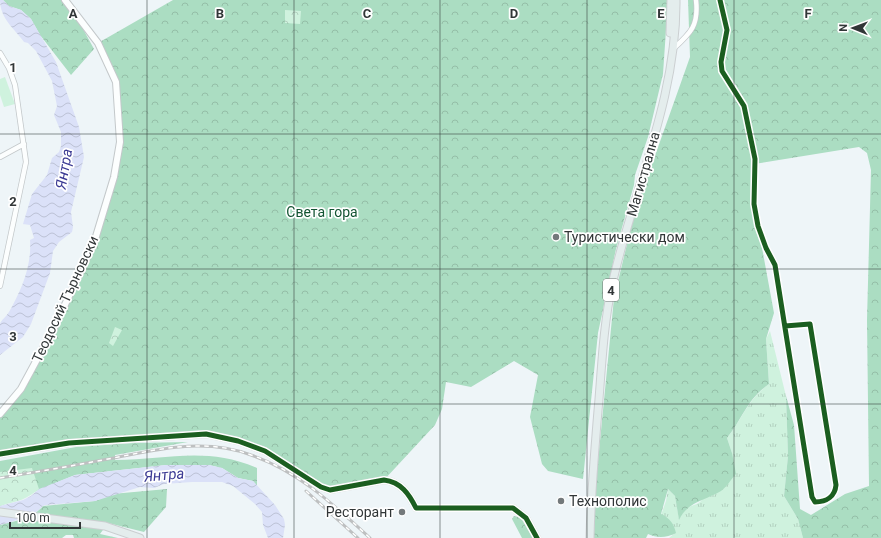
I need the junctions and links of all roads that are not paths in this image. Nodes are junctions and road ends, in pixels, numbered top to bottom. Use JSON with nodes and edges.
{"nodes":[{"id":1,"x":65,"y":0,"type":"edge"},
{"id":2,"x":671,"y":0,"type":"edge"},
{"id":3,"x":676,"y":0,"type":"edge"},
{"id":4,"x":696,"y":0,"type":"edge"},
{"id":5,"x":720,"y":0,"type":"edge"},
{"id":6,"x":673,"y":49,"type":"junction"},
{"id":7,"x":0,"y":53,"type":"edge"},
{"id":8,"x":24,"y":144,"type":"junction"},
{"id":9,"x":0,"y":157,"type":"edge"},
{"id":10,"x":0,"y":286,"type":"edge"},
{"id":11,"x":785,"y":326,"type":"junction"},
{"id":12,"x":0,"y":414,"type":"edge"},
{"id":13,"x":0,"y":454,"type":"edge"},
{"id":14,"x":0,"y":512,"type":"edge"},
{"id":15,"x":140,"y":538,"type":"edge"},
{"id":16,"x":536,"y":538,"type":"edge"},
{"id":17,"x":589,"y":538,"type":"edge"}],
"edges":[{"from":1,"to":12,"type":"street","name":"Теодосий Търновски"},
{"from":2,"to":17,"type":"main road","name":"Магистрална","number":"4"},
{"from":3,"to":6,"type":"main road","name":"Магистрална","number":"4"},
{"from":4,"to":6,"type":"street"},
{"from":5,"to":11,"type":"street"},
{"from":6,"to":17,"type":"main road","name":"Магистрална","number":"4"},
{"from":7,"to":8,"type":"street"},
{"from":8,"to":9,"type":"street"},
{"from":8,"to":10,"type":"street"},
{"from":11,"to":11,"type":"street"},
{"from":13,"to":16,"type":"street"},
{"from":14,"to":15,"type":"main road"}]}
